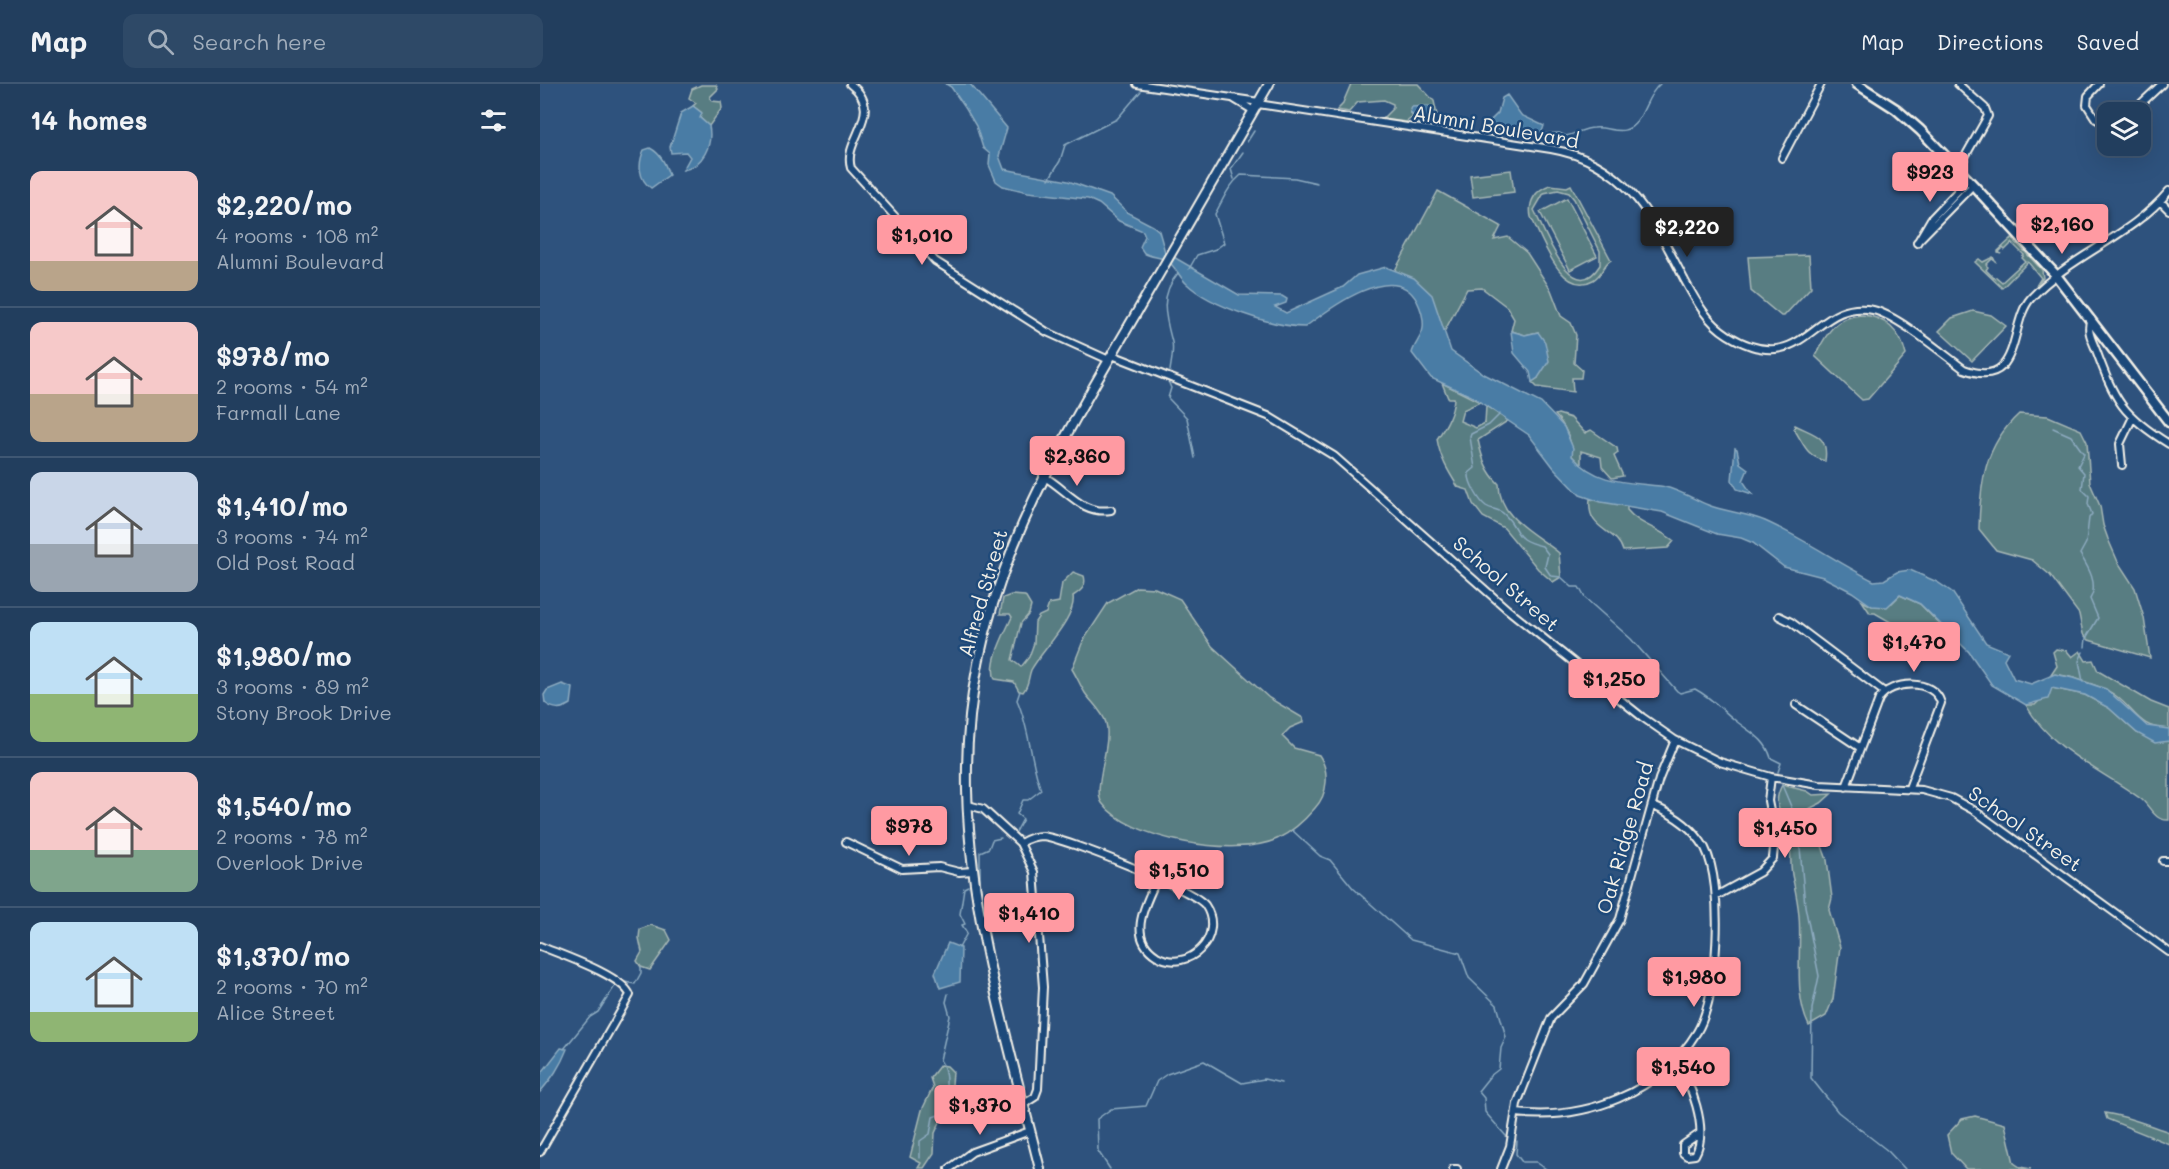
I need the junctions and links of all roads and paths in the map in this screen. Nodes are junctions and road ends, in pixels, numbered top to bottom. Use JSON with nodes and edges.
{"nodes":[{"id":1,"x":849,"y":84,"type":"edge"},
{"id":2,"x":1137,"y":84,"type":"edge"},
{"id":3,"x":1269,"y":84,"type":"edge"},
{"id":4,"x":1821,"y":84,"type":"edge"},
{"id":5,"x":1857,"y":84,"type":"edge"},
{"id":6,"x":1958,"y":84,"type":"edge"},
{"id":7,"x":2099,"y":84,"type":"edge"},
{"id":8,"x":2162,"y":84,"type":"edge"},
{"id":9,"x":1233,"y":99,"type":"junction"},
{"id":10,"x":2143,"y":102,"type":"edge"},
{"id":11,"x":1257,"y":105,"type":"junction"},
{"id":12,"x":2097,"y":120,"type":"edge"},
{"id":13,"x":1782,"y":158,"type":"dead end"},
{"id":14,"x":1958,"y":169,"type":"junction"},
{"id":15,"x":1970,"y":183,"type":"junction"},
{"id":16,"x":2169,"y":191,"type":"edge"},
{"id":17,"x":2160,"y":201,"type":"junction"},
{"id":18,"x":2169,"y":210,"type":"edge"},
{"id":19,"x":2055,"y":274,"type":"junction"},
{"id":20,"x":2091,"y":318,"type":"junction"},
{"id":21,"x":1110,"y":357,"type":"junction"},
{"id":22,"x":2132,"y":419,"type":"junction"},
{"id":23,"x":2169,"y":422,"type":"edge"},
{"id":24,"x":2169,"y":444,"type":"edge"},
{"id":25,"x":2122,"y":465,"type":"dead end"},
{"id":26,"x":1043,"y":476,"type":"junction"},
{"id":27,"x":1111,"y":510,"type":"dead end"},
{"id":28,"x":1779,"y":616,"type":"dead end"},
{"id":29,"x":1884,"y":692,"type":"junction"},
{"id":30,"x":1796,"y":705,"type":"dead end"},
{"id":31,"x":1675,"y":740,"type":"junction"},
{"id":32,"x":1859,"y":747,"type":"junction"},
{"id":33,"x":1771,"y":777,"type":"junction"},
{"id":34,"x":1846,"y":787,"type":"junction"},
{"id":35,"x":1909,"y":788,"type":"junction"},
{"id":36,"x":968,"y":805,"type":"junction"},
{"id":37,"x":1653,"y":807,"type":"junction"},
{"id":38,"x":846,"y":842,"type":"dead end"},
{"id":39,"x":1020,"y":843,"type":"junction"},
{"id":40,"x":973,"y":871,"type":"junction"},
{"id":41,"x":1157,"y":879,"type":"junction"},
{"id":42,"x":1716,"y":896,"type":"junction"},
{"id":43,"x":540,"y":946,"type":"edge"},
{"id":44,"x":2169,"y":952,"type":"edge"},
{"id":45,"x":1676,"y":1060,"type":"junction"},
{"id":46,"x":1024,"y":1104,"type":"junction"},
{"id":47,"x":1516,"y":1113,"type":"junction"},
{"id":48,"x":1030,"y":1131,"type":"junction"},
{"id":49,"x":1699,"y":1134,"type":"dead end"},
{"id":50,"x":540,"y":1152,"type":"edge"},
{"id":51,"x":949,"y":1169,"type":"edge"},
{"id":52,"x":1040,"y":1169,"type":"edge"},
{"id":53,"x":1501,"y":1169,"type":"edge"}],
"edges":[{"from":1,"to":21,"type":"street","name":"School Street"},
{"from":2,"to":9,"type":"street","name":"Alumni Boulevard"},
{"from":3,"to":11,"type":"main road","name":"Alfred Street"},
{"from":4,"to":13,"type":"street"},
{"from":5,"to":14,"type":"highway"},
{"from":6,"to":14,"type":"street"},
{"from":7,"to":12,"type":"street"},
{"from":8,"to":10,"type":"street"},
{"from":9,"to":11,"type":"street","name":"Alumni Boulevard"},
{"from":9,"to":11,"type":"street"},
{"from":11,"to":19,"type":"street","name":"Alumni Boulevard"},
{"from":11,"to":21,"type":"main road","name":"Alfred Street"},
{"from":14,"to":15,"type":"highway"},
{"from":15,"to":15,"type":"street"},
{"from":15,"to":19,"type":"highway"},
{"from":16,"to":17,"type":"street","name":"Alumni Boulevard"},
{"from":17,"to":18,"type":"street"},
{"from":17,"to":19,"type":"street","name":"Alumni Boulevard"},
{"from":19,"to":20,"type":"highway"},
{"from":20,"to":22,"type":"street"},
{"from":20,"to":23,"type":"highway"},
{"from":21,"to":26,"type":"main road","name":"Alfred Street"},
{"from":21,"to":31,"type":"street","name":"School Street"},
{"from":22,"to":24,"type":"street"},
{"from":22,"to":25,"type":"street"},
{"from":26,"to":27,"type":"street"},
{"from":26,"to":36,"type":"main road","name":"Alfred Street"},
{"from":28,"to":29,"type":"street"},
{"from":29,"to":32,"type":"street"},
{"from":29,"to":35,"type":"street"},
{"from":30,"to":32,"type":"street"},
{"from":31,"to":33,"type":"street","name":"School Street"},
{"from":31,"to":37,"type":"street","name":"Oak Ridge Road"},
{"from":32,"to":34,"type":"street"},
{"from":33,"to":34,"type":"street","name":"School Street"},
{"from":33,"to":42,"type":"street"},
{"from":34,"to":35,"type":"street","name":"School Street"},
{"from":35,"to":44,"type":"street","name":"School Street"},
{"from":36,"to":39,"type":"street"},
{"from":36,"to":40,"type":"main road","name":"Alfred Street"},
{"from":37,"to":42,"type":"street"},
{"from":37,"to":47,"type":"street","name":"Oak Ridge Road"},
{"from":38,"to":40,"type":"street"},
{"from":39,"to":41,"type":"street"},
{"from":39,"to":46,"type":"street"},
{"from":40,"to":46,"type":"main road","name":"Alfred Street"},
{"from":41,"to":41,"type":"street"},
{"from":42,"to":45,"type":"street"},
{"from":43,"to":50,"type":"street"},
{"from":45,"to":47,"type":"street"},
{"from":45,"to":49,"type":"street"},
{"from":46,"to":48,"type":"main road","name":"Alfred Street"},
{"from":47,"to":53,"type":"street","name":"Oak Ridge Road"},
{"from":48,"to":51,"type":"street"},
{"from":48,"to":52,"type":"main road","name":"Alfred Street"}]}
